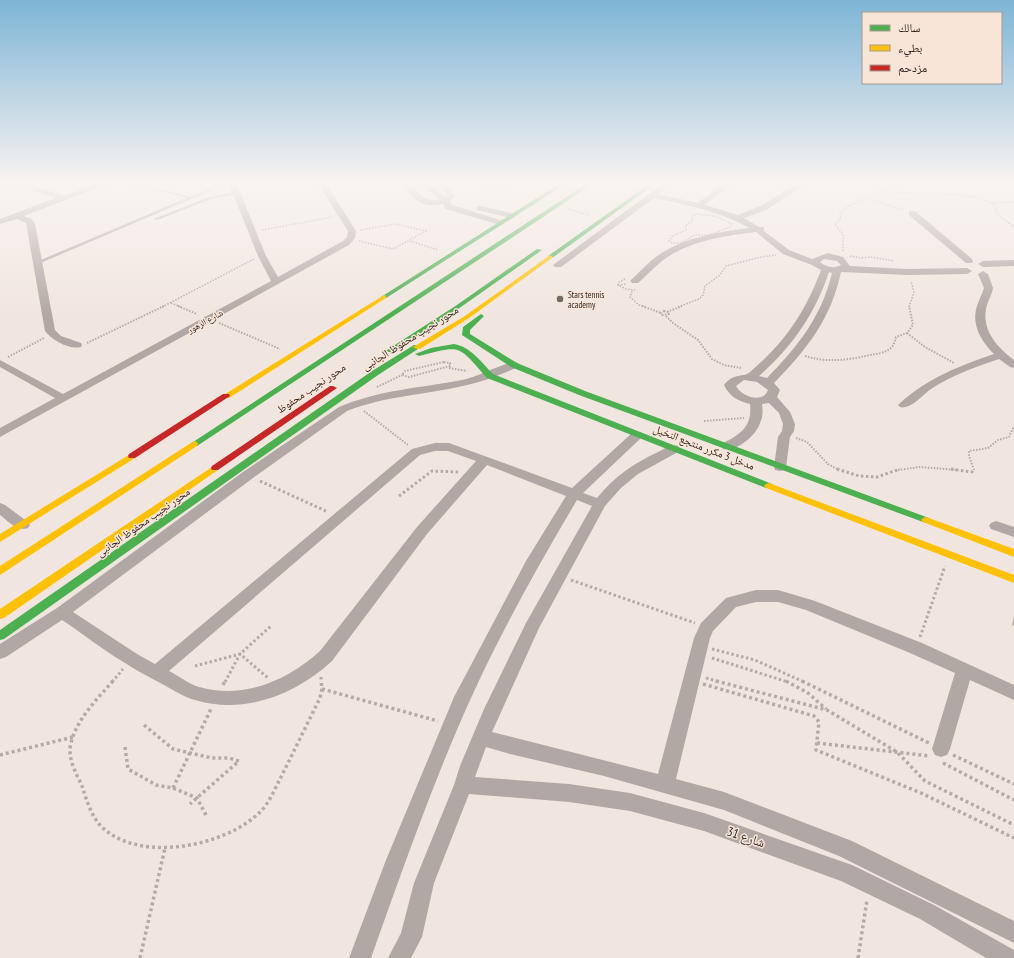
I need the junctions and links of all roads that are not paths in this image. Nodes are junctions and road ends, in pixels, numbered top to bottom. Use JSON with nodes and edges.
{"nodes":[{"id":1,"x":31,"y":227,"type":"edge"},
{"id":2,"x":122,"y":227,"type":"edge"},
{"id":3,"x":249,"y":227,"type":"edge"},
{"id":4,"x":348,"y":227,"type":"edge"},
{"id":5,"x":494,"y":227,"type":"edge"},
{"id":6,"x":522,"y":227,"type":"edge"},
{"id":7,"x":593,"y":227,"type":"edge"},
{"id":8,"x":610,"y":227,"type":"edge"},
{"id":9,"x":754,"y":227,"type":"edge"},
{"id":10,"x":764,"y":227,"type":"edge"},
{"id":11,"x":925,"y":227,"type":"edge"},
{"id":12,"x":767,"y":228,"type":"junction"},
{"id":13,"x":757,"y":229,"type":"junction"},
{"id":14,"x":566,"y":246,"type":"junction"},
{"id":15,"x":816,"y":260,"type":"junction"},
{"id":16,"x":37,"y":263,"type":"junction"},
{"id":17,"x":1014,"y":264,"type":"edge"},
{"id":18,"x":558,"y":265,"type":"dead end"},
{"id":19,"x":966,"y":265,"type":"junction"},
{"id":20,"x":842,"y":267,"type":"junction"},
{"id":21,"x":826,"y":269,"type":"junction"},
{"id":22,"x":985,"y":269,"type":"junction"},
{"id":23,"x":1014,"y":270,"type":"edge"},
{"id":24,"x":635,"y":281,"type":"dead end"},
{"id":25,"x":276,"y":282,"type":"junction"},
{"id":26,"x":485,"y":303,"type":"junction"},
{"id":27,"x":339,"y":337,"type":"junction"},
{"id":28,"x":77,"y":346,"type":"road end"},
{"id":29,"x":383,"y":355,"type":"dead end"},
{"id":30,"x":1000,"y":355,"type":"junction"},
{"id":31,"x":3,"y":360,"type":"edge"},
{"id":32,"x":393,"y":361,"type":"junction"},
{"id":33,"x":514,"y":365,"type":"junction"},
{"id":34,"x":1014,"y":365,"type":"edge"},
{"id":35,"x":754,"y":375,"type":"junction"},
{"id":36,"x":490,"y":376,"type":"junction"},
{"id":37,"x":343,"y":381,"type":"dead end"},
{"id":38,"x":768,"y":383,"type":"junction"},
{"id":39,"x":63,"y":398,"type":"junction"},
{"id":40,"x":771,"y":398,"type":"junction"},
{"id":41,"x":756,"y":401,"type":"junction"},
{"id":42,"x":904,"y":405,"type":"dead end"},
{"id":43,"x":313,"y":416,"type":"junction"},
{"id":44,"x":272,"y":429,"type":"junction"},
{"id":45,"x":0,"y":433,"type":"edge"},
{"id":46,"x":637,"y":434,"type":"junction"},
{"id":47,"x":674,"y":448,"type":"junction"},
{"id":48,"x":719,"y":455,"type":"junction"},
{"id":49,"x":485,"y":460,"type":"junction"},
{"id":50,"x":775,"y":476,"type":"junction"},
{"id":51,"x":574,"y":494,"type":"junction"},
{"id":52,"x":600,"y":504,"type":"junction"},
{"id":53,"x":0,"y":508,"type":"edge"},
{"id":54,"x":23,"y":525,"type":"junction"},
{"id":55,"x":996,"y":526,"type":"dead end"},
{"id":56,"x":1014,"y":532,"type":"edge"},
{"id":57,"x":0,"y":539,"type":"edge"},
{"id":58,"x":1014,"y":553,"type":"edge"},
{"id":59,"x":0,"y":571,"type":"edge"},
{"id":60,"x":1014,"y":579,"type":"edge"},
{"id":61,"x":62,"y":612,"type":"junction"},
{"id":62,"x":0,"y":616,"type":"edge"},
{"id":63,"x":0,"y":636,"type":"edge"},
{"id":64,"x":0,"y":652,"type":"edge"},
{"id":65,"x":964,"y":671,"type":"junction"},
{"id":66,"x":156,"y":673,"type":"junction"},
{"id":67,"x":1014,"y":693,"type":"edge"},
{"id":68,"x":481,"y":737,"type":"junction"},
{"id":69,"x":941,"y":749,"type":"road end"},
{"id":70,"x":665,"y":784,"type":"junction"},
{"id":71,"x":463,"y":785,"type":"junction"},
{"id":72,"x":1014,"y":932,"type":"edge"},
{"id":73,"x":360,"y":958,"type":"edge"},
{"id":74,"x":399,"y":958,"type":"edge"},
{"id":75,"x":1007,"y":958,"type":"edge"}],
"edges":[{"from":1,"to":16,"type":"street"},
{"from":2,"to":16,"type":"lane"},
{"from":3,"to":25,"type":"street"},
{"from":4,"to":25,"type":"street","name":"شارع الزهور"},
{"from":5,"to":27,"type":"street"},
{"from":6,"to":27,"type":"street","name":"محور نجيب محفوظ"},
{"from":7,"to":14,"type":"street","name":"محور نجيب محفوظ الجانبى"},
{"from":8,"to":18,"type":"street"},
{"from":9,"to":13,"type":"street"},
{"from":10,"to":12,"type":"street"},
{"from":11,"to":19,"type":"street"},
{"from":12,"to":13,"type":"street"},
{"from":12,"to":15,"type":"street"},
{"from":13,"to":15,"type":"street"},
{"from":13,"to":24,"type":"street"},
{"from":14,"to":26,"type":"street","name":"محور نجيب محفوظ الجانبى"},
{"from":14,"to":29,"type":"street"},
{"from":15,"to":20,"type":"street"},
{"from":15,"to":21,"type":"street"},
{"from":16,"to":28,"type":"street"},
{"from":17,"to":22,"type":"street"},
{"from":19,"to":20,"type":"street"},
{"from":19,"to":22,"type":"street"},
{"from":20,"to":21,"type":"street"},
{"from":20,"to":38,"type":"street"},
{"from":21,"to":35,"type":"street"},
{"from":22,"to":23,"type":"street"},
{"from":22,"to":30,"type":"street"},
{"from":25,"to":39,"type":"street","name":"شارع الزهور"},
{"from":26,"to":32,"type":"street","name":"محور نجيب محفوظ الجانبى"},
{"from":26,"to":33,"type":"street"},
{"from":27,"to":54,"type":"street"},
{"from":27,"to":59,"type":"street","name":"محور نجيب محفوظ"},
{"from":30,"to":34,"type":"street"},
{"from":30,"to":42,"type":"street"},
{"from":31,"to":39,"type":"street"},
{"from":32,"to":36,"type":"street","name":"مدخل 3 مكرر منتجع النخيل"},
{"from":32,"to":43,"type":"street","name":"محور نجيب محفوظ الجانبى"},
{"from":33,"to":36,"type":"street"},
{"from":33,"to":48,"type":"street"},
{"from":35,"to":38,"type":"street"},
{"from":35,"to":41,"type":"street"},
{"from":36,"to":46,"type":"street","name":"مدخل 3 مكرر منتجع النخيل"},
{"from":36,"to":61,"type":"street"},
{"from":37,"to":44,"type":"street","name":"محور نجيب محفوظ"},
{"from":38,"to":40,"type":"street"},
{"from":39,"to":45,"type":"street","name":"شارع الزهور"},
{"from":40,"to":41,"type":"street"},
{"from":40,"to":50,"type":"street"},
{"from":41,"to":48,"type":"street"},
{"from":43,"to":44,"type":"street"},
{"from":43,"to":63,"type":"street","name":"محور نجيب محفوظ الجانبى"},
{"from":44,"to":62,"type":"street","name":"محور نجيب محفوظ"},
{"from":46,"to":47,"type":"street","name":"مدخل 3 مكرر منتجع النخيل"},
{"from":46,"to":51,"type":"street"},
{"from":47,"to":48,"type":"street","name":"مدخل 3 مكرر منتجع النخيل"},
{"from":47,"to":52,"type":"street"},
{"from":48,"to":50,"type":"street"},
{"from":48,"to":50,"type":"street","name":"مدخل 3 مكرر منتجع النخيل"},
{"from":49,"to":51,"type":"street"},
{"from":49,"to":66,"type":"street"},
{"from":49,"to":66,"type":"street"},
{"from":50,"to":58,"type":"street"},
{"from":50,"to":60,"type":"street","name":"مدخل 3 مكرر منتجع النخيل"},
{"from":51,"to":52,"type":"street"},
{"from":51,"to":73,"type":"street"},
{"from":52,"to":68,"type":"street"},
{"from":53,"to":54,"type":"street"},
{"from":54,"to":57,"type":"street"},
{"from":55,"to":56,"type":"street"},
{"from":61,"to":64,"type":"street"},
{"from":61,"to":66,"type":"street"},
{"from":65,"to":67,"type":"street"},
{"from":65,"to":69,"type":"street"},
{"from":65,"to":70,"type":"street"},
{"from":68,"to":70,"type":"street"},
{"from":68,"to":71,"type":"street"},
{"from":70,"to":72,"type":"street"},
{"from":71,"to":74,"type":"street"},
{"from":71,"to":75,"type":"street","name":"شارع 31"}]}
